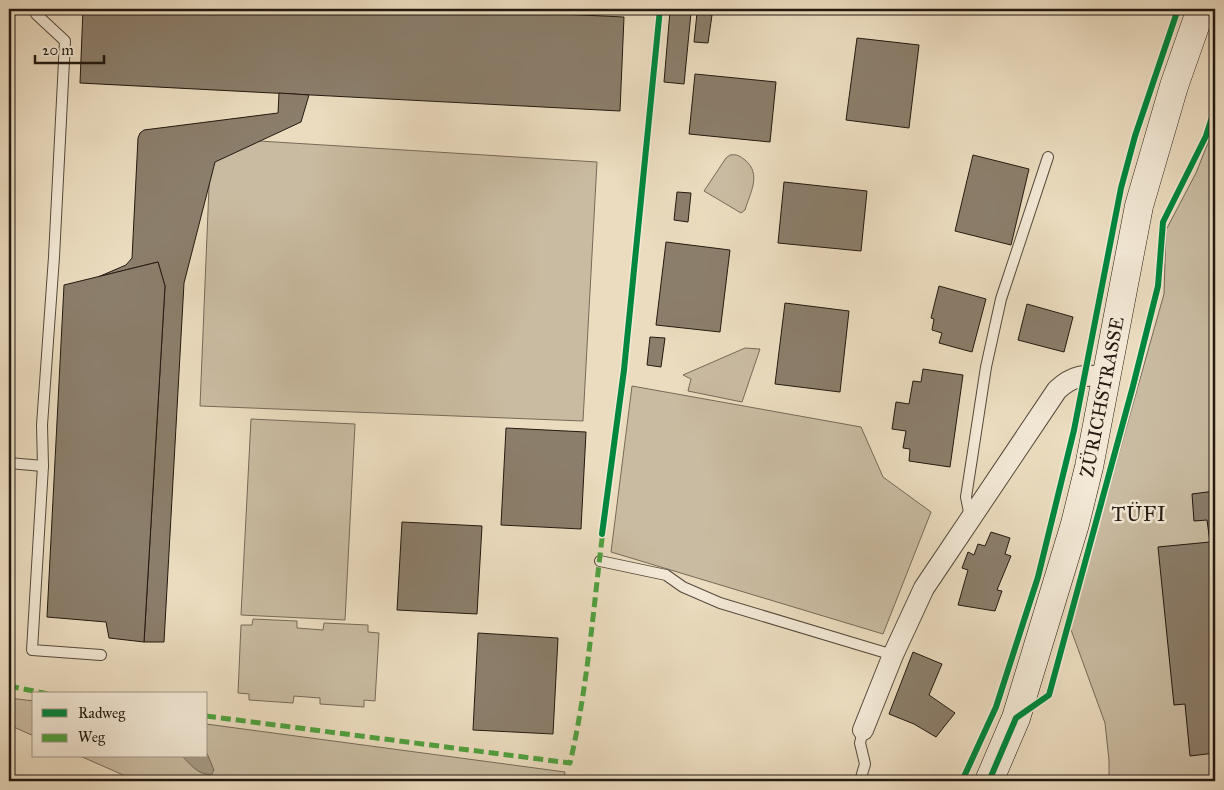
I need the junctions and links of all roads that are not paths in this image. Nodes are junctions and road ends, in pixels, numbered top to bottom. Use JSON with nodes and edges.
{"nodes":[{"id":1,"x":36,"y":9,"type":"edge"},
{"id":2,"x":1201,"y":9,"type":"edge"},
{"id":3,"x":1048,"y":157,"type":"dead end"},
{"id":4,"x":1106,"y":377,"type":"junction"},
{"id":5,"x":9,"y":463,"type":"edge"},
{"id":6,"x":42,"y":466,"type":"junction"},
{"id":7,"x":970,"y":516,"type":"junction"},
{"id":8,"x":600,"y":561,"type":"dead end"},
{"id":9,"x":101,"y":655,"type":"dead end"},
{"id":10,"x":892,"y":655,"type":"junction"},
{"id":11,"x":863,"y":730,"type":"joint"},
{"id":12,"x":860,"y":781,"type":"edge"},
{"id":13,"x":989,"y":781,"type":"edge"}],
"edges":[{"from":1,"to":6,"type":"lane"},
{"from":2,"to":4,"type":"main road","name":"ZÜRICHSTRASSE"},
{"from":3,"to":7,"type":"lane"},
{"from":4,"to":7,"type":"street"},
{"from":4,"to":13,"type":"main road","name":"ZÜRICHSTRASSE"},
{"from":5,"to":6,"type":"lane"},
{"from":6,"to":9,"type":"lane"},
{"from":7,"to":10,"type":"street"},
{"from":8,"to":10,"type":"lane"},
{"from":10,"to":11,"type":"street"},
{"from":11,"to":12,"type":"lane"}]}
